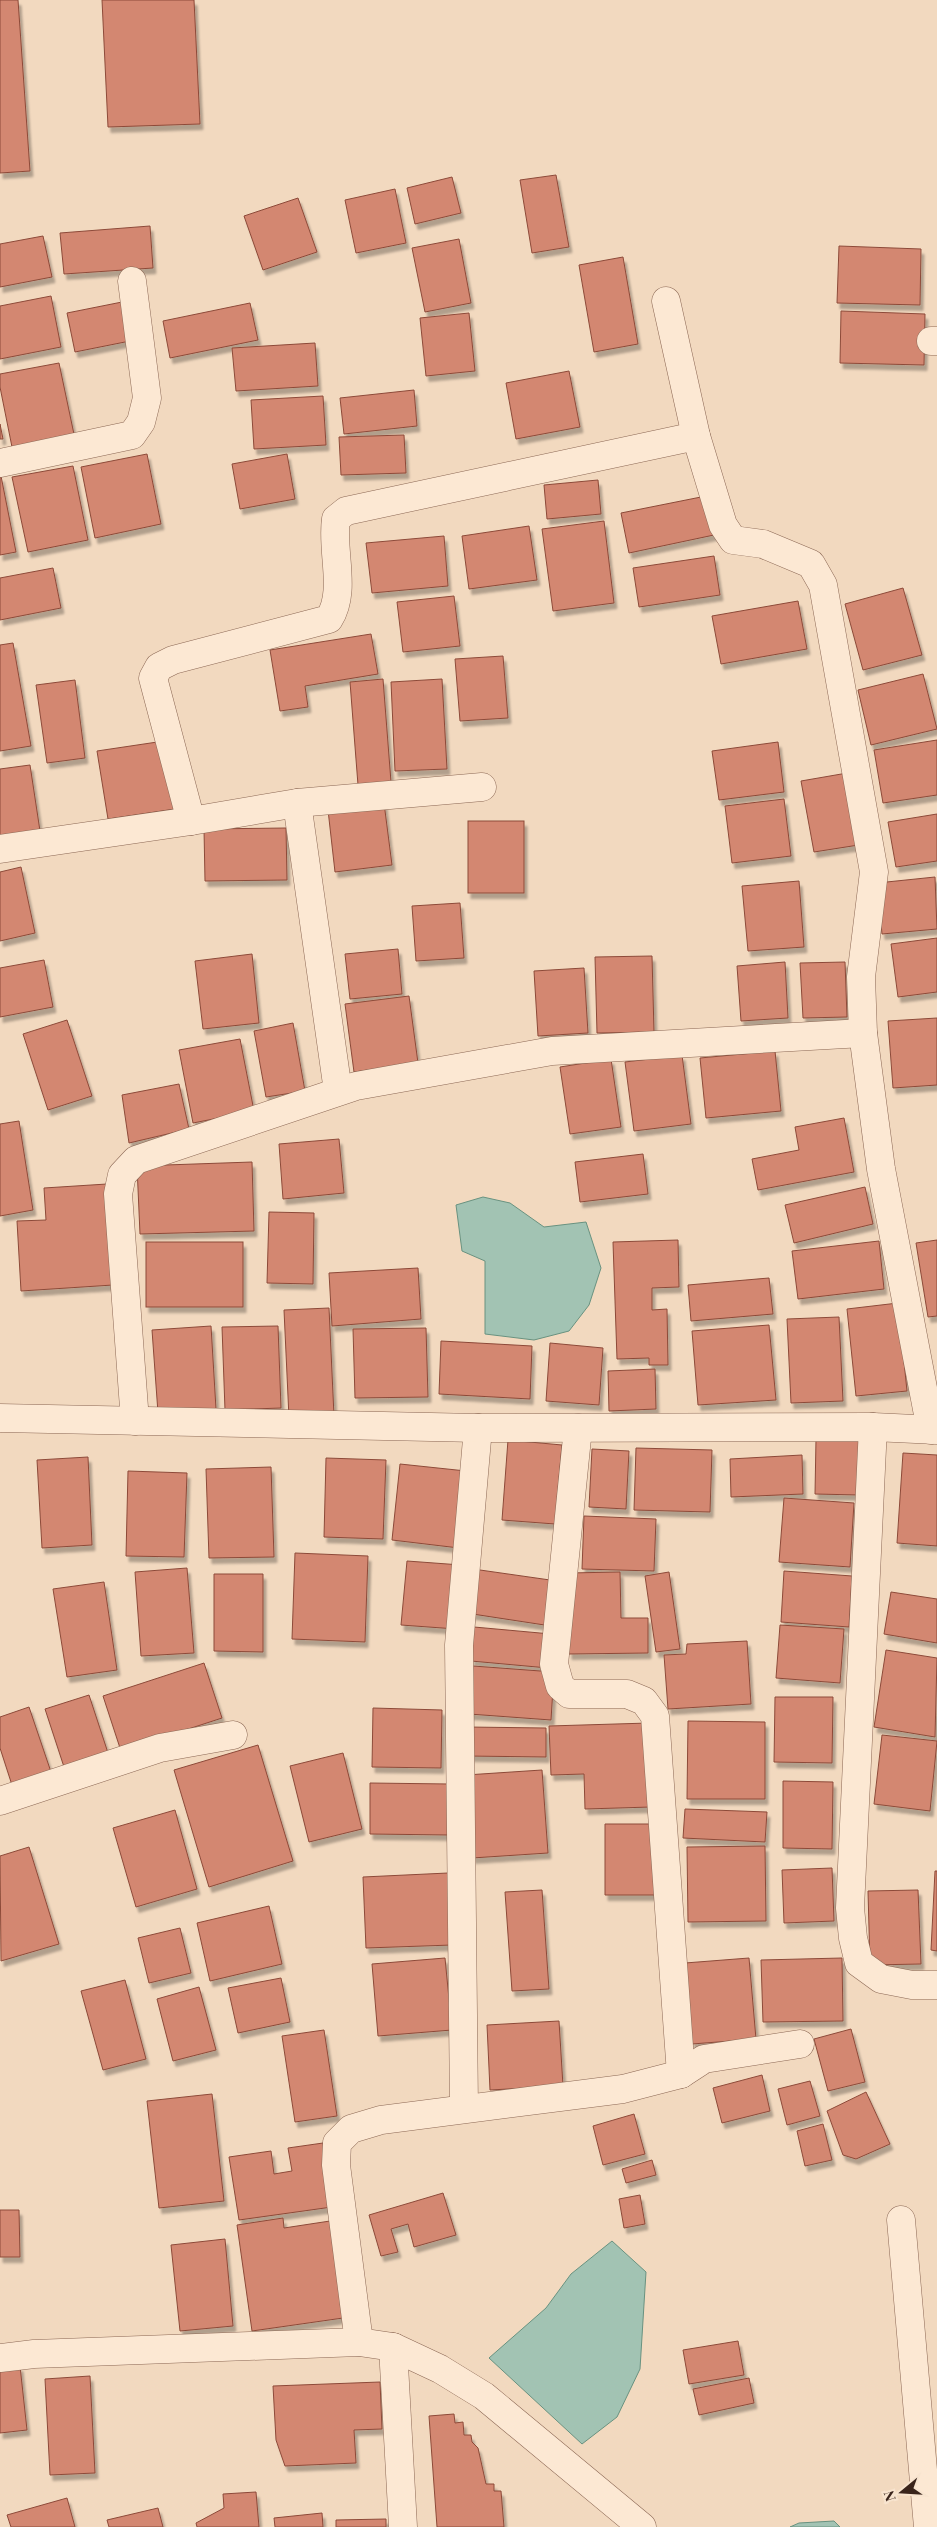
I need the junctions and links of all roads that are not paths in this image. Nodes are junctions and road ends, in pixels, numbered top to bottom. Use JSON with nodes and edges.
{"nodes":[{"id":1,"x":132,"y":281,"type":"dead end"},
{"id":2,"x":666,"y":301,"type":"dead end"},
{"id":3,"x":696,"y":436,"type":"junction"},
{"id":4,"x":0,"y":463,"type":"edge"},
{"id":5,"x":482,"y":787,"type":"dead end"},
{"id":6,"x":297,"y":803,"type":"junction"},
{"id":7,"x":191,"y":821,"type":"junction"},
{"id":8,"x":0,"y":849,"type":"edge"},
{"id":9,"x":863,"y":1033,"type":"junction"},
{"id":10,"x":338,"y":1091,"type":"junction"},
{"id":11,"x":0,"y":1418,"type":"edge"},
{"id":12,"x":135,"y":1420,"type":"junction"},
{"id":13,"x":873,"y":1427,"type":"junction"},
{"id":14,"x":478,"y":1428,"type":"junction"},
{"id":15,"x":578,"y":1428,"type":"junction"},
{"id":16,"x":934,"y":1430,"type":"edge"},
{"id":17,"x":233,"y":1735,"type":"dead end"},
{"id":18,"x":0,"y":1801,"type":"edge"},
{"id":19,"x":937,"y":1985,"type":"edge"},
{"id":20,"x":800,"y":2044,"type":"dead end"},
{"id":21,"x":681,"y":2074,"type":"junction"},
{"id":22,"x":464,"y":2108,"type":"junction"},
{"id":23,"x":901,"y":2220,"type":"dead end"},
{"id":24,"x":359,"y":2342,"type":"junction"},
{"id":25,"x":393,"y":2346,"type":"junction"},
{"id":26,"x":0,"y":2358,"type":"edge"},
{"id":27,"x":403,"y":2527,"type":"edge"},
{"id":28,"x":642,"y":2527,"type":"edge"},
{"id":29,"x":928,"y":2527,"type":"edge"}],
"edges":[{"from":1,"to":4,"type":"street"},
{"from":2,"to":3,"type":"street"},
{"from":3,"to":7,"type":"street"},
{"from":3,"to":9,"type":"street"},
{"from":5,"to":6,"type":"street"},
{"from":6,"to":7,"type":"street"},
{"from":6,"to":10,"type":"street"},
{"from":7,"to":8,"type":"street"},
{"from":9,"to":10,"type":"street"},
{"from":9,"to":16,"type":"street"},
{"from":10,"to":12,"type":"street"},
{"from":11,"to":12,"type":"street"},
{"from":12,"to":14,"type":"street"},
{"from":13,"to":15,"type":"street"},
{"from":13,"to":16,"type":"street"},
{"from":13,"to":19,"type":"street"},
{"from":14,"to":15,"type":"street"},
{"from":14,"to":22,"type":"street"},
{"from":15,"to":21,"type":"street"},
{"from":17,"to":18,"type":"street"},
{"from":20,"to":21,"type":"street"},
{"from":21,"to":22,"type":"street"},
{"from":22,"to":24,"type":"street"},
{"from":23,"to":29,"type":"street"},
{"from":24,"to":25,"type":"street"},
{"from":24,"to":26,"type":"street"},
{"from":25,"to":27,"type":"street"},
{"from":25,"to":28,"type":"street"}]}
